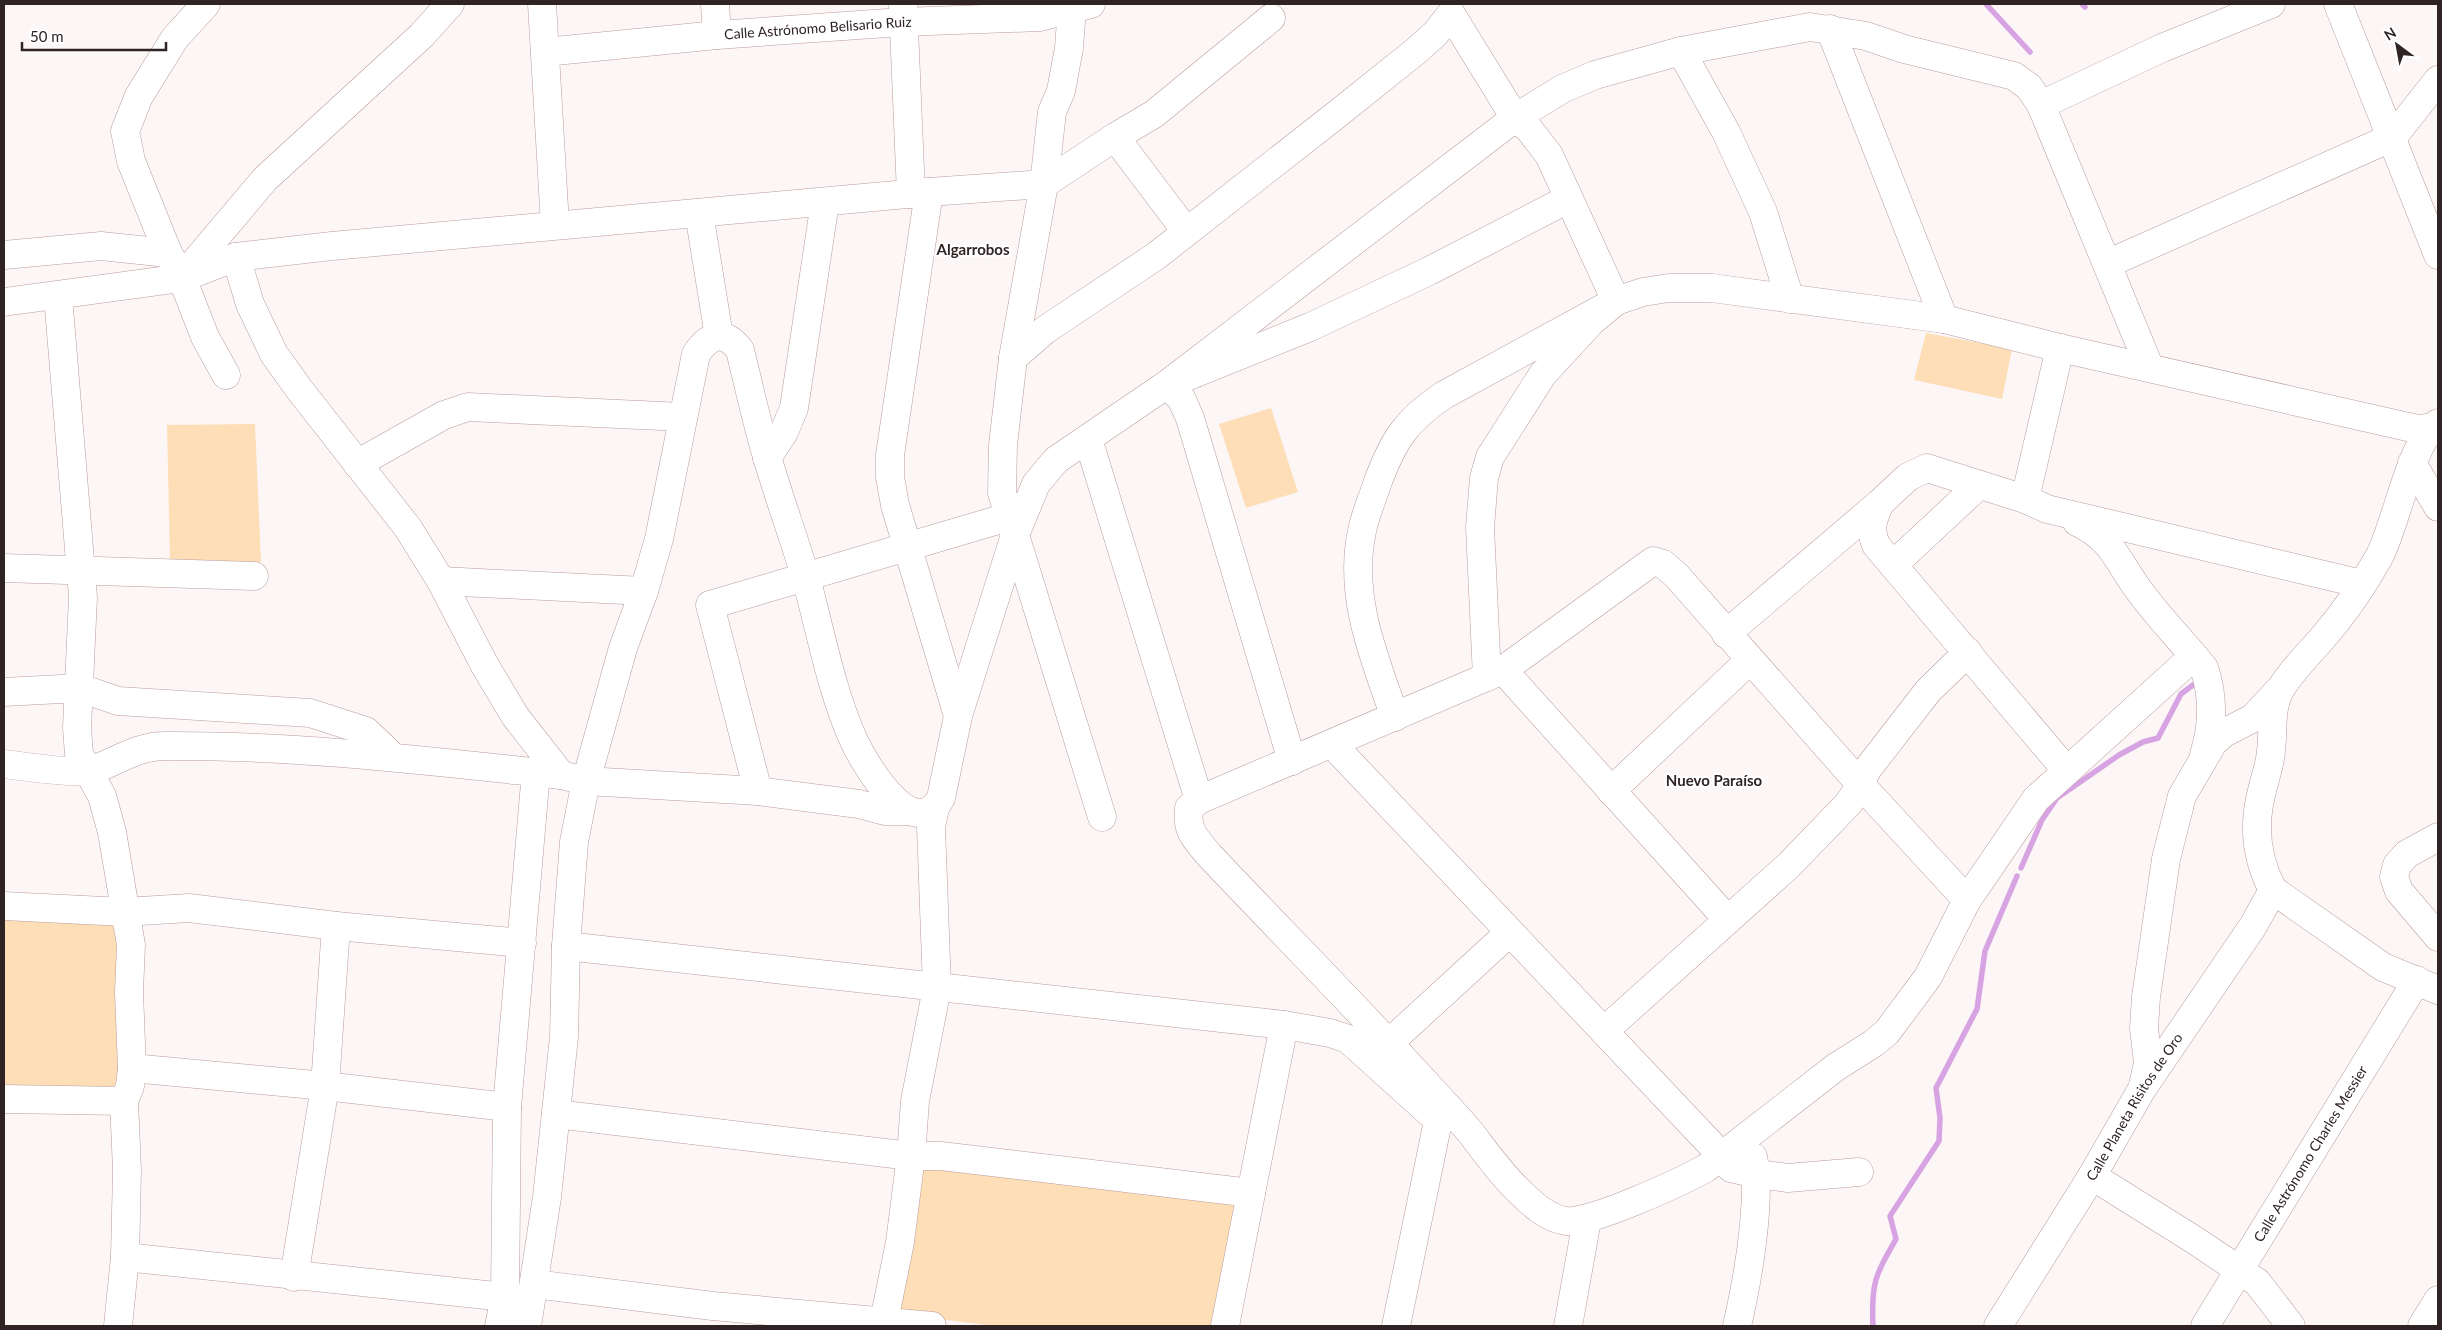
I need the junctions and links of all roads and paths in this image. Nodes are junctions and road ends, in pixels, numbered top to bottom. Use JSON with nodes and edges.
{"nodes":[{"id":1,"x":206,"y":4,"type":"edge"},
{"id":2,"x":450,"y":4,"type":"edge"},
{"id":3,"x":542,"y":4,"type":"edge"},
{"id":4,"x":715,"y":4,"type":"edge"},
{"id":5,"x":2271,"y":4,"type":"edge"},
{"id":6,"x":2338,"y":4,"type":"edge"},
{"id":7,"x":1081,"y":6,"type":"edge"},
{"id":8,"x":903,"y":13,"type":"edge"},
{"id":9,"x":1270,"y":18,"type":"dead end"},
{"id":10,"x":1830,"y":29,"type":"junction"},
{"id":11,"x":717,"y":35,"type":"junction"},
{"id":12,"x":1681,"y":51,"type":"junction"},
{"id":13,"x":545,"y":52,"type":"junction"},
{"id":14,"x":2438,"y":80,"type":"edge"},
{"id":15,"x":2042,"y":105,"type":"junction"},
{"id":16,"x":1515,"y":118,"type":"junction"},
{"id":17,"x":1115,"y":137,"type":"junction"},
{"id":18,"x":2392,"y":137,"type":"junction"},
{"id":19,"x":1044,"y":184,"type":"junction"},
{"id":20,"x":920,"y":193,"type":"junction"},
{"id":21,"x":1568,"y":199,"type":"junction"},
{"id":22,"x":825,"y":202,"type":"junction"},
{"id":23,"x":699,"y":213,"type":"junction"},
{"id":24,"x":555,"y":226,"type":"junction"},
{"id":25,"x":1186,"y":231,"type":"junction"},
{"id":26,"x":168,"y":253,"type":"junction"},
{"id":27,"x":4,"y":255,"type":"edge"},
{"id":28,"x":2438,"y":255,"type":"edge"},
{"id":29,"x":236,"y":257,"type":"junction"},
{"id":30,"x":2107,"y":264,"type":"junction"},
{"id":31,"x":182,"y":278,"type":"junction"},
{"id":32,"x":58,"y":296,"type":"junction"},
{"id":33,"x":1790,"y":299,"type":"junction"},
{"id":34,"x":1616,"y":301,"type":"junction"},
{"id":35,"x":4,"y":302,"type":"edge"},
{"id":36,"x":1944,"y":319,"type":"junction"},
{"id":37,"x":719,"y":336,"type":"junction"},
{"id":38,"x":2060,"y":348,"type":"junction"},
{"id":39,"x":1012,"y":358,"type":"junction"},
{"id":40,"x":2149,"y":366,"type":"junction"},
{"id":41,"x":226,"y":374,"type":"dead end"},
{"id":42,"x":1166,"y":385,"type":"junction"},
{"id":43,"x":683,"y":417,"type":"junction"},
{"id":44,"x":2436,"y":426,"type":"edge"},
{"id":45,"x":1088,"y":439,"type":"junction"},
{"id":46,"x":767,"y":458,"type":"junction"},
{"id":47,"x":357,"y":464,"type":"junction"},
{"id":48,"x":2412,"y":464,"type":"junction"},
{"id":49,"x":1979,"y":485,"type":"junction"},
{"id":50,"x":1880,"y":503,"type":"junction"},
{"id":51,"x":2036,"y":504,"type":"junction"},
{"id":52,"x":2438,"y":507,"type":"edge"},
{"id":53,"x":1012,"y":526,"type":"junction"},
{"id":54,"x":909,"y":546,"type":"junction"},
{"id":55,"x":1893,"y":565,"type":"junction"},
{"id":56,"x":4,"y":568,"type":"edge"},
{"id":57,"x":82,"y":569,"type":"junction"},
{"id":58,"x":254,"y":576,"type":"dead end"},
{"id":59,"x":805,"y":577,"type":"junction"},
{"id":60,"x":441,"y":581,"type":"junction"},
{"id":61,"x":2362,"y":584,"type":"junction"},
{"id":62,"x":644,"y":590,"type":"junction"},
{"id":63,"x":1726,"y":634,"type":"junction"},
{"id":64,"x":1968,"y":652,"type":"junction"},
{"id":65,"x":2194,"y":656,"type":"junction"},
{"id":66,"x":1750,"y":660,"type":"junction"},
{"id":67,"x":1495,"y":673,"type":"junction"},
{"id":68,"x":2282,"y":686,"type":"junction"},
{"id":69,"x":80,"y":688,"type":"junction"},
{"id":70,"x":4,"y":692,"type":"edge"},
{"id":71,"x":958,"y":716,"type":"junction"},
{"id":72,"x":1394,"y":717,"type":"junction"},
{"id":73,"x":1332,"y":744,"type":"junction"},
{"id":74,"x":393,"y":757,"type":"junction"},
{"id":75,"x":1292,"y":761,"type":"junction"},
{"id":76,"x":2202,"y":761,"type":"junction"},
{"id":77,"x":4,"y":764,"type":"edge"},
{"id":78,"x":2067,"y":771,"type":"junction"},
{"id":79,"x":88,"y":772,"type":"junction"},
{"id":80,"x":561,"y":776,"type":"junction"},
{"id":81,"x":1860,"y":785,"type":"junction"},
{"id":82,"x":1612,"y":791,"type":"junction"},
{"id":83,"x":758,"y":792,"type":"junction"},
{"id":84,"x":1200,"y":800,"type":"junction"},
{"id":85,"x":923,"y":809,"type":"junction"},
{"id":86,"x":1102,"y":817,"type":"dead end"},
{"id":87,"x":2438,"y":837,"type":"edge"},
{"id":88,"x":2273,"y":890,"type":"junction"},
{"id":89,"x":1968,"y":900,"type":"junction"},
{"id":90,"x":4,"y":906,"type":"edge"},
{"id":91,"x":124,"y":912,"type":"junction"},
{"id":92,"x":1728,"y":920,"type":"junction"},
{"id":93,"x":336,"y":926,"type":"junction"},
{"id":94,"x":1510,"y":932,"type":"junction"},
{"id":95,"x":2438,"y":937,"type":"edge"},
{"id":96,"x":522,"y":943,"type":"junction"},
{"id":97,"x":566,"y":946,"type":"junction"},
{"id":98,"x":2427,"y":985,"type":"edge"},
{"id":99,"x":937,"y":988,"type":"junction"},
{"id":100,"x":1284,"y":1025,"type":"junction"},
{"id":101,"x":1604,"y":1031,"type":"junction"},
{"id":102,"x":1389,"y":1043,"type":"junction"},
{"id":103,"x":132,"y":1068,"type":"junction"},
{"id":104,"x":325,"y":1086,"type":"junction"},
{"id":105,"x":2142,"y":1089,"type":"junction"},
{"id":106,"x":4,"y":1099,"type":"edge"},
{"id":107,"x":124,"y":1101,"type":"junction"},
{"id":108,"x":507,"y":1106,"type":"junction"},
{"id":109,"x":556,"y":1114,"type":"junction"},
{"id":110,"x":1438,"y":1121,"type":"junction"},
{"id":111,"x":1761,"y":1124,"type":"junction"},
{"id":112,"x":911,"y":1156,"type":"junction"},
{"id":113,"x":1722,"y":1156,"type":"junction"},
{"id":114,"x":1489,"y":1159,"type":"junction"},
{"id":115,"x":1859,"y":1172,"type":"dead end"},
{"id":116,"x":1757,"y":1174,"type":"junction"},
{"id":117,"x":2092,"y":1176,"type":"junction"},
{"id":118,"x":1251,"y":1193,"type":"junction"},
{"id":119,"x":1587,"y":1220,"type":"junction"},
{"id":120,"x":125,"y":1257,"type":"junction"},
{"id":121,"x":2239,"y":1270,"type":"junction"},
{"id":122,"x":294,"y":1276,"type":"junction"},
{"id":123,"x":534,"y":1284,"type":"junction"},
{"id":124,"x":505,"y":1297,"type":"junction"},
{"id":125,"x":2438,"y":1300,"type":"edge"},
{"id":126,"x":711,"y":1316,"type":"edge"},
{"id":127,"x":883,"y":1324,"type":"edge"},
{"id":128,"x":118,"y":1326,"type":"edge"},
{"id":129,"x":499,"y":1326,"type":"edge"},
{"id":130,"x":527,"y":1326,"type":"edge"},
{"id":131,"x":932,"y":1326,"type":"edge"},
{"id":132,"x":1224,"y":1326,"type":"edge"},
{"id":133,"x":1396,"y":1326,"type":"edge"},
{"id":134,"x":1568,"y":1326,"type":"edge"},
{"id":135,"x":1737,"y":1326,"type":"edge"},
{"id":136,"x":1998,"y":1326,"type":"edge"},
{"id":137,"x":2205,"y":1326,"type":"edge"},
{"id":138,"x":2291,"y":1326,"type":"edge"},
{"id":139,"x":2422,"y":1326,"type":"edge"}],
"edges":[{"from":1,"to":26,"type":"street"},
{"from":2,"to":31,"type":"street"},
{"from":3,"to":13,"type":"street"},
{"from":4,"to":11,"type":"street"},
{"from":5,"to":15,"type":"street"},
{"from":6,"to":18,"type":"street"},
{"from":7,"to":8,"type":"street","name":"Calle Astrónomo Belisario Ruiz"},
{"from":7,"to":19,"type":"street"},
{"from":8,"to":11,"type":"street","name":"Calle Astrónomo Belisario Ruiz"},
{"from":8,"to":20,"type":"street"},
{"from":9,"to":17,"type":"street"},
{"from":10,"to":12,"type":"street"},
{"from":10,"to":15,"type":"street"},
{"from":10,"to":36,"type":"street"},
{"from":11,"to":13,"type":"street","name":"Calle Astrónomo Belisario Ruiz"},
{"from":12,"to":16,"type":"street"},
{"from":12,"to":33,"type":"street"},
{"from":13,"to":24,"type":"street"},
{"from":14,"to":18,"type":"street"},
{"from":15,"to":30,"type":"street"},
{"from":16,"to":21,"type":"street"},
{"from":16,"to":25,"type":"street"},
{"from":16,"to":42,"type":"street"},
{"from":17,"to":19,"type":"street"},
{"from":17,"to":25,"type":"street"},
{"from":18,"to":28,"type":"street"},
{"from":18,"to":30,"type":"street"},
{"from":19,"to":20,"type":"street"},
{"from":19,"to":39,"type":"street"},
{"from":20,"to":22,"type":"street"},
{"from":20,"to":54,"type":"street"},
{"from":21,"to":34,"type":"street"},
{"from":21,"to":42,"type":"street"},
{"from":22,"to":23,"type":"street"},
{"from":22,"to":46,"type":"street"},
{"from":23,"to":24,"type":"street"},
{"from":23,"to":37,"type":"street"},
{"from":24,"to":29,"type":"street"},
{"from":25,"to":39,"type":"street"},
{"from":26,"to":27,"type":"street"},
{"from":26,"to":31,"type":"street"},
{"from":29,"to":31,"type":"street"},
{"from":29,"to":47,"type":"street"},
{"from":30,"to":40,"type":"street"},
{"from":31,"to":32,"type":"street"},
{"from":31,"to":41,"type":"street"},
{"from":32,"to":35,"type":"street"},
{"from":32,"to":57,"type":"street"},
{"from":33,"to":34,"type":"street"},
{"from":33,"to":36,"type":"street"},
{"from":34,"to":67,"type":"street"},
{"from":34,"to":72,"type":"street"},
{"from":36,"to":38,"type":"street"},
{"from":37,"to":43,"type":"street"},
{"from":37,"to":46,"type":"street"},
{"from":38,"to":40,"type":"street"},
{"from":38,"to":51,"type":"street"},
{"from":39,"to":53,"type":"street"},
{"from":40,"to":44,"type":"street"},
{"from":42,"to":45,"type":"street"},
{"from":42,"to":75,"type":"street"},
{"from":43,"to":47,"type":"street"},
{"from":43,"to":62,"type":"street"},
{"from":44,"to":48,"type":"street"},
{"from":45,"to":53,"type":"street"},
{"from":45,"to":84,"type":"street"},
{"from":46,"to":59,"type":"street"},
{"from":47,"to":60,"type":"street"},
{"from":48,"to":52,"type":"street"},
{"from":48,"to":61,"type":"street"},
{"from":49,"to":50,"type":"street"},
{"from":49,"to":51,"type":"street"},
{"from":49,"to":55,"type":"street"},
{"from":50,"to":55,"type":"street"},
{"from":50,"to":63,"type":"street"},
{"from":51,"to":61,"type":"street"},
{"from":51,"to":65,"type":"street"},
{"from":53,"to":54,"type":"street"},
{"from":53,"to":71,"type":"street"},
{"from":53,"to":86,"type":"street"},
{"from":54,"to":59,"type":"street"},
{"from":54,"to":71,"type":"street"},
{"from":55,"to":64,"type":"street"},
{"from":56,"to":57,"type":"street"},
{"from":57,"to":58,"type":"street"},
{"from":57,"to":69,"type":"street"},
{"from":59,"to":83,"type":"street"},
{"from":59,"to":85,"type":"street"},
{"from":60,"to":62,"type":"street"},
{"from":60,"to":80,"type":"street"},
{"from":61,"to":68,"type":"street"},
{"from":62,"to":80,"type":"street"},
{"from":63,"to":66,"type":"street"},
{"from":63,"to":67,"type":"street"},
{"from":64,"to":78,"type":"street"},
{"from":64,"to":81,"type":"street"},
{"from":65,"to":76,"type":"street"},
{"from":65,"to":78,"type":"street"},
{"from":66,"to":81,"type":"street"},
{"from":66,"to":82,"type":"street"},
{"from":67,"to":72,"type":"street"},
{"from":67,"to":82,"type":"street"},
{"from":68,"to":76,"type":"street"},
{"from":68,"to":88,"type":"street"},
{"from":69,"to":70,"type":"street"},
{"from":69,"to":74,"type":"street"},
{"from":69,"to":79,"type":"street"},
{"from":71,"to":85,"type":"street"},
{"from":72,"to":73,"type":"street"},
{"from":73,"to":75,"type":"street"},
{"from":73,"to":94,"type":"street"},
{"from":74,"to":79,"type":"street"},
{"from":74,"to":80,"type":"street"},
{"from":75,"to":84,"type":"street"},
{"from":76,"to":105,"type":"street"},
{"from":77,"to":79,"type":"street"},
{"from":78,"to":89,"type":"street"},
{"from":79,"to":91,"type":"street"},
{"from":80,"to":83,"type":"street"},
{"from":80,"to":96,"type":"street"},
{"from":80,"to":97,"type":"street"},
{"from":81,"to":89,"type":"street"},
{"from":81,"to":92,"type":"street"},
{"from":82,"to":92,"type":"street"},
{"from":83,"to":85,"type":"street"},
{"from":84,"to":102,"type":"street"},
{"from":85,"to":99,"type":"street"},
{"from":87,"to":95,"type":"street"},
{"from":88,"to":98,"type":"street"},
{"from":88,"to":105,"type":"street","name":"Calle Planeta Risitos de Oro"},
{"from":89,"to":111,"type":"street"},
{"from":90,"to":91,"type":"street"},
{"from":91,"to":93,"type":"street"},
{"from":91,"to":103,"type":"street"},
{"from":92,"to":101,"type":"street"},
{"from":93,"to":96,"type":"street"},
{"from":93,"to":104,"type":"street"},
{"from":94,"to":101,"type":"street"},
{"from":94,"to":102,"type":"street"},
{"from":96,"to":108,"type":"street"},
{"from":97,"to":99,"type":"street"},
{"from":97,"to":109,"type":"street"},
{"from":98,"to":121,"type":"street","name":"Calle Astrónomo Charles Messier"},
{"from":99,"to":100,"type":"street"},
{"from":99,"to":112,"type":"street"},
{"from":100,"to":110,"type":"street"},
{"from":100,"to":118,"type":"street"},
{"from":101,"to":113,"type":"street"},
{"from":102,"to":114,"type":"street"},
{"from":103,"to":104,"type":"street"},
{"from":103,"to":107,"type":"street"},
{"from":104,"to":108,"type":"street"},
{"from":104,"to":122,"type":"street"},
{"from":105,"to":117,"type":"street","name":"Calle Planeta Risitos de Oro"},
{"from":106,"to":107,"type":"street"},
{"from":107,"to":120,"type":"street"},
{"from":108,"to":124,"type":"street"},
{"from":109,"to":112,"type":"street"},
{"from":109,"to":123,"type":"street"},
{"from":110,"to":114,"type":"street"},
{"from":110,"to":133,"type":"street"},
{"from":111,"to":113,"type":"street"},
{"from":111,"to":116,"type":"street"},
{"from":112,"to":118,"type":"street"},
{"from":112,"to":127,"type":"street"},
{"from":113,"to":116,"type":"street"},
{"from":113,"to":119,"type":"street"},
{"from":114,"to":119,"type":"street"},
{"from":115,"to":116,"type":"street"},
{"from":116,"to":135,"type":"street"},
{"from":117,"to":121,"type":"street"},
{"from":117,"to":136,"type":"street","name":"Calle Planeta Risitos de Oro"},
{"from":118,"to":132,"type":"street"},
{"from":119,"to":134,"type":"street"},
{"from":120,"to":122,"type":"street"},
{"from":120,"to":128,"type":"street"},
{"from":121,"to":137,"type":"street","name":"Calle Astrónomo Charles Messier"},
{"from":121,"to":138,"type":"street"},
{"from":122,"to":124,"type":"street"},
{"from":123,"to":126,"type":"street"},
{"from":123,"to":130,"type":"street"},
{"from":124,"to":129,"type":"street"},
{"from":125,"to":139,"type":"street"},
{"from":126,"to":127,"type":"street"},
{"from":127,"to":131,"type":"street"}]}
